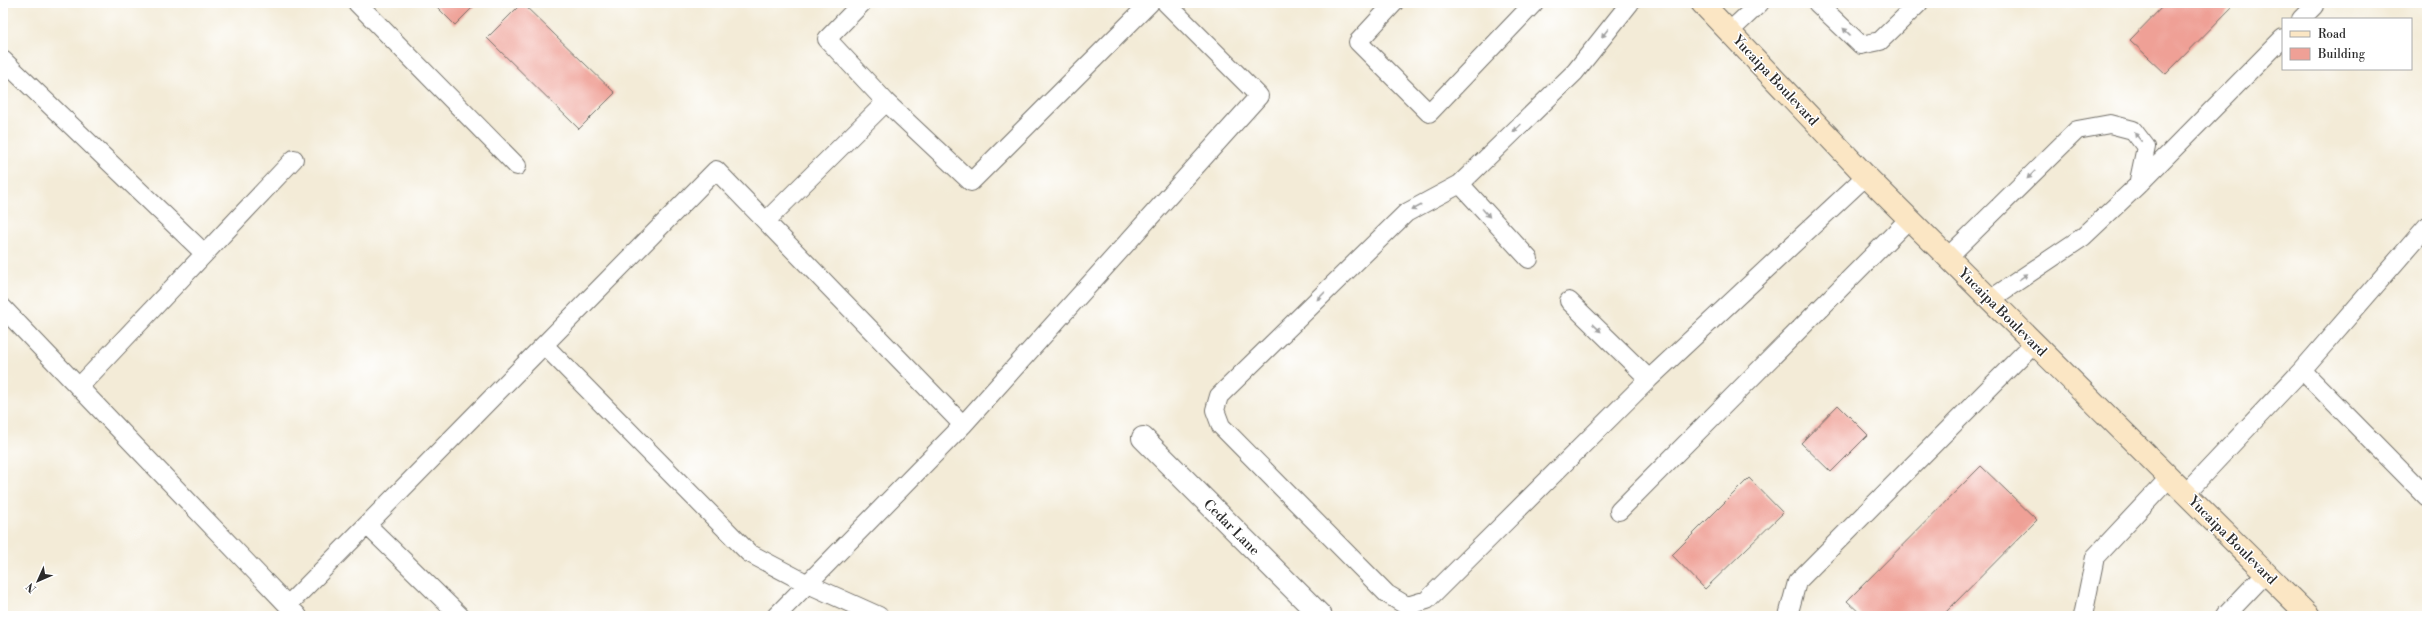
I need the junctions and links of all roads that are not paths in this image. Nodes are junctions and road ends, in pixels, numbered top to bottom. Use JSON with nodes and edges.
{"nodes":[{"id":1,"x":356,"y":3,"type":"edge"},
{"id":2,"x":862,"y":3,"type":"edge"},
{"id":3,"x":1150,"y":3,"type":"edge"},
{"id":4,"x":1166,"y":3,"type":"edge"},
{"id":5,"x":1394,"y":3,"type":"edge"},
{"id":6,"x":1534,"y":3,"type":"edge"},
{"id":7,"x":1630,"y":3,"type":"edge"},
{"id":8,"x":1702,"y":3,"type":"edge"},
{"id":9,"x":1760,"y":3,"type":"edge"},
{"id":10,"x":1817,"y":3,"type":"edge"},
{"id":11,"x":1919,"y":3,"type":"edge"},
{"id":12,"x":2314,"y":6,"type":"dead end"},
{"id":13,"x":2302,"y":18,"type":"edge"},
{"id":14,"x":1730,"y":31,"type":"junction"},
{"id":15,"x":2282,"y":39,"type":"edge"},
{"id":16,"x":3,"y":60,"type":"edge"},
{"id":17,"x":886,"y":102,"type":"junction"},
{"id":18,"x":294,"y":159,"type":"dead end"},
{"id":19,"x":517,"y":166,"type":"dead end"},
{"id":20,"x":1866,"y":176,"type":"junction"},
{"id":21,"x":1460,"y":184,"type":"junction"},
{"id":22,"x":2138,"y":185,"type":"junction"},
{"id":23,"x":1909,"y":219,"type":"junction"},
{"id":24,"x":766,"y":221,"type":"junction"},
{"id":25,"x":2427,"y":226,"type":"edge"},
{"id":26,"x":204,"y":253,"type":"junction"},
{"id":27,"x":1948,"y":257,"type":"junction"},
{"id":28,"x":1529,"y":259,"type":"dead end"},
{"id":29,"x":1991,"y":299,"type":"junction"},
{"id":30,"x":1569,"y":301,"type":"dead end"},
{"id":31,"x":3,"y":308,"type":"edge"},
{"id":32,"x":2034,"y":343,"type":"junction"},
{"id":33,"x":544,"y":345,"type":"junction"},
{"id":34,"x":2302,"y":370,"type":"junction"},
{"id":35,"x":1649,"y":379,"type":"junction"},
{"id":36,"x":79,"y":387,"type":"junction"},
{"id":37,"x":963,"y":425,"type":"junction"},
{"id":38,"x":1143,"y":438,"type":"dead end"},
{"id":39,"x":2170,"y":477,"type":"junction"},
{"id":40,"x":2186,"y":493,"type":"junction"},
{"id":41,"x":2427,"y":497,"type":"edge"},
{"id":42,"x":1619,"y":512,"type":"dead end"},
{"id":43,"x":367,"y":525,"type":"junction"},
{"id":44,"x":2266,"y":573,"type":"junction"},
{"id":45,"x":808,"y":584,"type":"junction"},
{"id":46,"x":293,"y":611,"type":"edge"},
{"id":47,"x":460,"y":616,"type":"edge"},
{"id":48,"x":776,"y":616,"type":"edge"},
{"id":49,"x":879,"y":616,"type":"edge"},
{"id":50,"x":1321,"y":616,"type":"edge"},
{"id":51,"x":1788,"y":616,"type":"edge"},
{"id":52,"x":2083,"y":616,"type":"edge"},
{"id":53,"x":2225,"y":616,"type":"edge"},
{"id":54,"x":2309,"y":616,"type":"edge"}],
"edges":[{"from":1,"to":19,"type":"lane"},
{"from":2,"to":17,"type":"lane"},
{"from":3,"to":17,"type":"lane"},
{"from":4,"to":37,"type":"lane"},
{"from":5,"to":6,"type":"lane"},
{"from":7,"to":21,"type":"lane","one_way":true},
{"from":8,"to":14,"type":"main road","name":"Yucaipa Boulevard"},
{"from":9,"to":14,"type":"lane"},
{"from":11,"to":10,"type":"lane","one_way":true},
{"from":12,"to":13,"type":"lane"},
{"from":14,"to":20,"type":"main road","name":"Yucaipa Boulevard"},
{"from":15,"to":22,"type":"lane"},
{"from":16,"to":26,"type":"lane"},
{"from":17,"to":24,"type":"lane"},
{"from":18,"to":26,"type":"lane"},
{"from":20,"to":23,"type":"main road","name":"Yucaipa Boulevard"},
{"from":20,"to":35,"type":"lane"},
{"from":21,"to":28,"type":"lane","one_way":true},
{"from":21,"to":35,"type":"lane","one_way":true},
{"from":22,"to":27,"type":"lane","one_way":true},
{"from":29,"to":22,"type":"lane","one_way":true},
{"from":23,"to":27,"type":"main road","name":"Yucaipa Boulevard"},
{"from":23,"to":42,"type":"lane"},
{"from":24,"to":33,"type":"lane"},
{"from":24,"to":37,"type":"lane"},
{"from":25,"to":34,"type":"lane"},
{"from":26,"to":36,"type":"lane"},
{"from":27,"to":29,"type":"main road","name":"Yucaipa Boulevard"},
{"from":29,"to":32,"type":"main road","name":"Yucaipa Boulevard"},
{"from":30,"to":35,"type":"lane","one_way":true},
{"from":31,"to":36,"type":"lane"},
{"from":32,"to":39,"type":"main road","name":"Yucaipa Boulevard"},
{"from":32,"to":51,"type":"lane"},
{"from":33,"to":43,"type":"lane"},
{"from":33,"to":45,"type":"lane"},
{"from":34,"to":40,"type":"lane"},
{"from":34,"to":41,"type":"lane"},
{"from":36,"to":46,"type":"lane"},
{"from":37,"to":45,"type":"lane"},
{"from":38,"to":50,"type":"street","name":"Cedar Lane"},
{"from":39,"to":40,"type":"main road","name":"Yucaipa Boulevard"},
{"from":39,"to":52,"type":"lane"},
{"from":40,"to":44,"type":"main road","name":"Yucaipa Boulevard"},
{"from":43,"to":46,"type":"lane"},
{"from":43,"to":47,"type":"lane"},
{"from":44,"to":53,"type":"lane"},
{"from":44,"to":54,"type":"main road","name":"Yucaipa Boulevard"},
{"from":45,"to":48,"type":"lane"},
{"from":45,"to":49,"type":"lane"}]}
